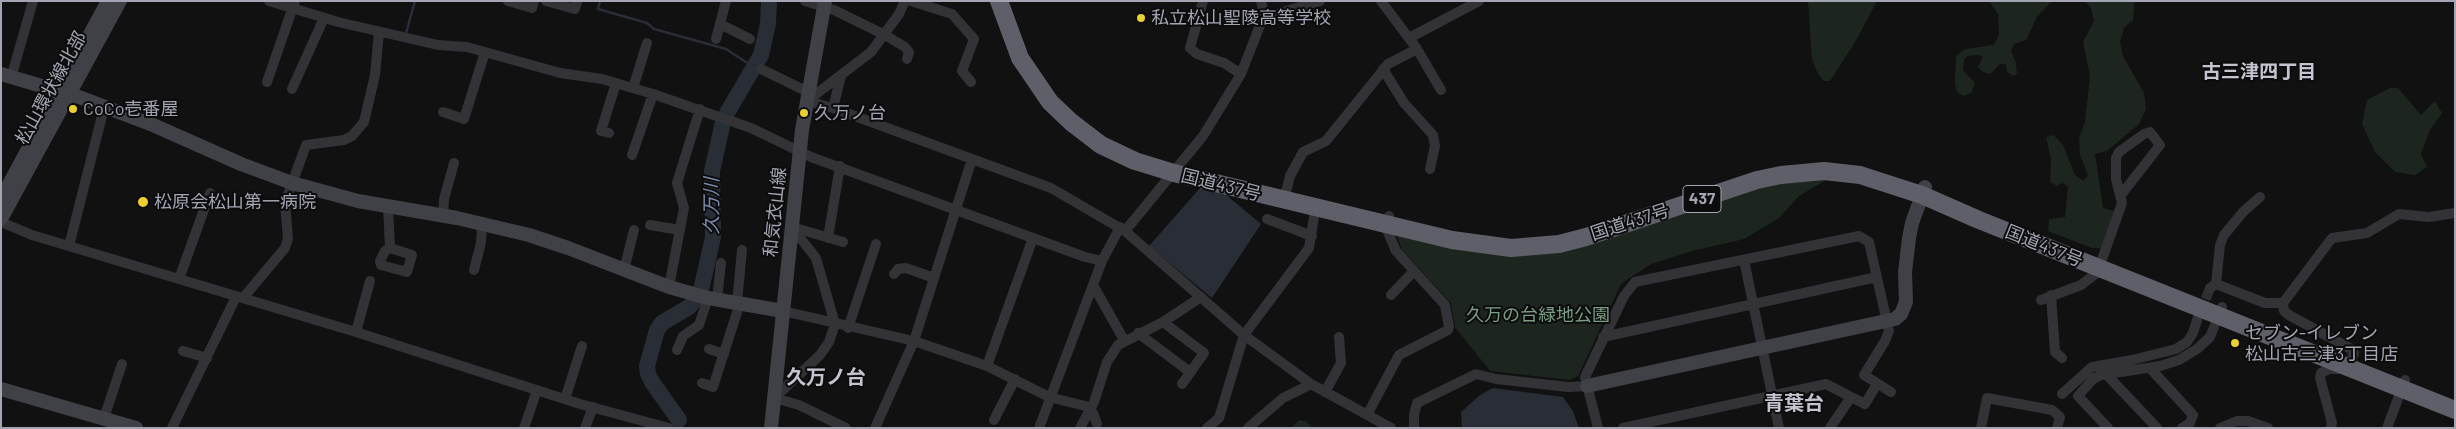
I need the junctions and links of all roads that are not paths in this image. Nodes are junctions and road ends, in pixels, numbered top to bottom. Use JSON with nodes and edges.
{"nodes":[{"id":1,"x":33,"y":1,"type":"edge"},
{"id":2,"x":108,"y":1,"type":"edge"},
{"id":3,"x":120,"y":1,"type":"edge"},
{"id":4,"x":269,"y":1,"type":"edge"},
{"id":5,"x":534,"y":1,"type":"edge"},
{"id":6,"x":546,"y":1,"type":"edge"},
{"id":7,"x":726,"y":1,"type":"edge"},
{"id":8,"x":805,"y":1,"type":"edge"},
{"id":9,"x":905,"y":1,"type":"edge"},
{"id":10,"x":912,"y":1,"type":"edge"},
{"id":11,"x":998,"y":1,"type":"edge"},
{"id":12,"x":1008,"y":1,"type":"edge"},
{"id":13,"x":1203,"y":1,"type":"edge"},
{"id":14,"x":1261,"y":1,"type":"edge"},
{"id":15,"x":1320,"y":1,"type":"edge"},
{"id":16,"x":1381,"y":1,"type":"edge"},
{"id":17,"x":1479,"y":1,"type":"edge"},
{"id":18,"x":578,"y":2,"type":"edge"},
{"id":19,"x":824,"y":4,"type":"edge"},
{"id":20,"x":294,"y":5,"type":"edge"},
{"id":21,"x":513,"y":6,"type":"edge"},
{"id":22,"x":1264,"y":15,"type":"junction"},
{"id":23,"x":324,"y":18,"type":"junction"},
{"id":24,"x":720,"y":24,"type":"junction"},
{"id":25,"x":378,"y":32,"type":"junction"},
{"id":26,"x":885,"y":35,"type":"junction"},
{"id":27,"x":1409,"y":38,"type":"junction"},
{"id":28,"x":716,"y":39,"type":"dead end"},
{"id":29,"x":750,"y":39,"type":"dead end"},
{"id":30,"x":647,"y":43,"type":"dead end"},
{"id":31,"x":1417,"y":49,"type":"junction"},
{"id":32,"x":485,"y":52,"type":"junction"},
{"id":33,"x":907,"y":59,"type":"dead end"},
{"id":34,"x":761,"y":68,"type":"dead end"},
{"id":35,"x":1383,"y":69,"type":"junction"},
{"id":36,"x":1241,"y":74,"type":"junction"},
{"id":37,"x":6,"y":76,"type":"edge"},
{"id":38,"x":841,"y":76,"type":"junction"},
{"id":39,"x":267,"y":82,"type":"dead end"},
{"id":40,"x":971,"y":82,"type":"dead end"},
{"id":41,"x":616,"y":83,"type":"junction"},
{"id":42,"x":297,"y":86,"type":"dead end"},
{"id":43,"x":633,"y":88,"type":"junction"},
{"id":44,"x":1441,"y":90,"type":"dead end"},
{"id":45,"x":63,"y":94,"type":"junction"},
{"id":46,"x":652,"y":94,"type":"junction"},
{"id":47,"x":808,"y":96,"type":"junction"},
{"id":48,"x":104,"y":108,"type":"junction"},
{"id":49,"x":833,"y":108,"type":"junction"},
{"id":50,"x":700,"y":110,"type":"junction"},
{"id":51,"x":443,"y":112,"type":"dead end"},
{"id":52,"x":609,"y":133,"type":"dead end"},
{"id":53,"x":631,"y":148,"type":"dead end"},
{"id":54,"x":800,"y":151,"type":"junction"},
{"id":55,"x":972,"y":159,"type":"junction"},
{"id":56,"x":840,"y":166,"type":"junction"},
{"id":57,"x":456,"y":170,"type":"dead end"},
{"id":58,"x":1177,"y":170,"type":"junction"},
{"id":59,"x":1430,"y":170,"type":"dead end"},
{"id":60,"x":292,"y":183,"type":"junction"},
{"id":61,"x":1923,"y":191,"type":"junction"},
{"id":62,"x":210,"y":193,"type":"dead end"},
{"id":63,"x":2121,"y":195,"type":"junction"},
{"id":64,"x":1285,"y":196,"type":"junction"},
{"id":65,"x":2260,"y":196,"type":"dead end"},
{"id":66,"x":1,"y":199,"type":"edge"},
{"id":67,"x":1316,"y":203,"type":"junction"},
{"id":68,"x":388,"y":207,"type":"junction"},
{"id":69,"x":956,"y":209,"type":"junction"},
{"id":70,"x":2455,"y":213,"type":"edge"},
{"id":71,"x":443,"y":216,"type":"junction"},
{"id":72,"x":1267,"y":219,"type":"dead end"},
{"id":73,"x":1388,"y":220,"type":"junction"},
{"id":74,"x":1,"y":221,"type":"edge"},
{"id":75,"x":482,"y":224,"type":"junction"},
{"id":76,"x":650,"y":225,"type":"dead end"},
{"id":77,"x":1122,"y":229,"type":"junction"},
{"id":78,"x":634,"y":230,"type":"dead end"},
{"id":79,"x":680,"y":230,"type":"junction"},
{"id":80,"x":792,"y":231,"type":"junction"},
{"id":81,"x":1312,"y":236,"type":"junction"},
{"id":82,"x":828,"y":238,"type":"junction"},
{"id":83,"x":1033,"y":238,"type":"junction"},
{"id":84,"x":843,"y":242,"type":"dead end"},
{"id":85,"x":876,"y":244,"type":"dead end"},
{"id":86,"x":69,"y":246,"type":"junction"},
{"id":87,"x":390,"y":248,"type":"dead end"},
{"id":88,"x":742,"y":250,"type":"dead end"},
{"id":89,"x":1744,"y":260,"type":"junction"},
{"id":90,"x":1102,"y":261,"type":"junction"},
{"id":91,"x":721,"y":263,"type":"dead end"},
{"id":92,"x":2101,"y":264,"type":"junction"},
{"id":93,"x":474,"y":270,"type":"dead end"},
{"id":94,"x":624,"y":270,"type":"junction"},
{"id":95,"x":1414,"y":272,"type":"junction"},
{"id":96,"x":894,"y":274,"type":"dead end"},
{"id":97,"x":1877,"y":277,"type":"junction"},
{"id":98,"x":934,"y":278,"type":"junction"},
{"id":99,"x":180,"y":280,"type":"junction"},
{"id":100,"x":370,"y":281,"type":"dead end"},
{"id":101,"x":1093,"y":284,"type":"junction"},
{"id":102,"x":669,"y":287,"type":"junction"},
{"id":103,"x":1391,"y":295,"type":"dead end"},
{"id":104,"x":2051,"y":295,"type":"junction"},
{"id":105,"x":1201,"y":297,"type":"junction"},
{"id":106,"x":240,"y":298,"type":"junction"},
{"id":107,"x":712,"y":298,"type":"junction"},
{"id":108,"x":2041,"y":300,"type":"dead end"},
{"id":109,"x":739,"y":303,"type":"junction"},
{"id":110,"x":1753,"y":304,"type":"junction"},
{"id":111,"x":2283,"y":304,"type":"junction"},
{"id":112,"x":783,"y":311,"type":"junction"},
{"id":113,"x":2220,"y":311,"type":"junction"},
{"id":114,"x":2198,"y":318,"type":"tunnel mouth"},
{"id":115,"x":1163,"y":322,"type":"junction"},
{"id":116,"x":1888,"y":322,"type":"junction"},
{"id":117,"x":835,"y":324,"type":"junction"},
{"id":118,"x":848,"y":328,"type":"junction"},
{"id":119,"x":356,"y":332,"type":"junction"},
{"id":120,"x":1138,"y":333,"type":"junction"},
{"id":121,"x":1244,"y":335,"type":"junction"},
{"id":122,"x":1339,"y":337,"type":"dead end"},
{"id":123,"x":1603,"y":337,"type":"junction"},
{"id":124,"x":1124,"y":340,"type":"junction"},
{"id":125,"x":914,"y":341,"type":"junction"},
{"id":126,"x":582,"y":346,"type":"dead end"},
{"id":127,"x":1763,"y":348,"type":"junction"},
{"id":128,"x":710,"y":349,"type":"dead end"},
{"id":129,"x":678,"y":350,"type":"dead end"},
{"id":130,"x":183,"y":351,"type":"dead end"},
{"id":131,"x":724,"y":354,"type":"junction"},
{"id":132,"x":207,"y":358,"type":"junction"},
{"id":133,"x":2062,"y":358,"type":"dead end"},
{"id":134,"x":2350,"y":363,"type":"junction"},
{"id":135,"x":122,"y":364,"type":"dead end"},
{"id":136,"x":987,"y":366,"type":"junction"},
{"id":137,"x":2150,"y":368,"type":"junction"},
{"id":138,"x":1190,"y":372,"type":"junction"},
{"id":139,"x":2106,"y":374,"type":"junction"},
{"id":140,"x":1015,"y":380,"type":"junction"},
{"id":141,"x":702,"y":383,"type":"dead end"},
{"id":142,"x":1182,"y":384,"type":"dead end"},
{"id":143,"x":1311,"y":384,"type":"junction"},
{"id":144,"x":1877,"y":384,"type":"junction"},
{"id":145,"x":2403,"y":384,"type":"junction"},
{"id":146,"x":1587,"y":386,"type":"junction"},
{"id":147,"x":1,"y":388,"type":"edge"},
{"id":148,"x":537,"y":390,"type":"junction"},
{"id":149,"x":1325,"y":392,"type":"junction"},
{"id":150,"x":1892,"y":392,"type":"dead end"},
{"id":151,"x":2062,"y":394,"type":"dead end"},
{"id":152,"x":1773,"y":396,"type":"junction"},
{"id":153,"x":1049,"y":397,"type":"junction"},
{"id":154,"x":1851,"y":397,"type":"junction"},
{"id":155,"x":774,"y":398,"type":"junction"},
{"id":156,"x":565,"y":399,"type":"junction"},
{"id":157,"x":2455,"y":401,"type":"edge"},
{"id":158,"x":593,"y":407,"type":"junction"},
{"id":159,"x":1090,"y":410,"type":"junction"},
{"id":160,"x":2455,"y":410,"type":"edge"},
{"id":161,"x":1367,"y":415,"type":"junction"},
{"id":162,"x":104,"y":418,"type":"junction"},
{"id":163,"x":994,"y":420,"type":"dead end"},
{"id":164,"x":1097,"y":424,"type":"dead end"},
{"id":165,"x":1829,"y":427,"type":"edge"},
{"id":166,"x":136,"y":428,"type":"edge"},
{"id":167,"x":172,"y":428,"type":"edge"},
{"id":168,"x":524,"y":428,"type":"edge"},
{"id":169,"x":586,"y":428,"type":"edge"},
{"id":170,"x":669,"y":428,"type":"edge"},
{"id":171,"x":771,"y":428,"type":"edge"},
{"id":172,"x":846,"y":428,"type":"edge"},
{"id":173,"x":876,"y":428,"type":"edge"},
{"id":174,"x":1039,"y":428,"type":"edge"},
{"id":175,"x":1080,"y":428,"type":"edge"},
{"id":176,"x":1207,"y":428,"type":"edge"},
{"id":177,"x":1248,"y":428,"type":"edge"},
{"id":178,"x":1391,"y":428,"type":"edge"},
{"id":179,"x":1414,"y":428,"type":"edge"},
{"id":180,"x":1598,"y":428,"type":"edge"},
{"id":181,"x":1623,"y":428,"type":"edge"},
{"id":182,"x":1779,"y":428,"type":"edge"},
{"id":183,"x":1981,"y":428,"type":"edge"},
{"id":184,"x":2058,"y":428,"type":"edge"},
{"id":185,"x":2108,"y":428,"type":"edge"},
{"id":186,"x":2157,"y":428,"type":"edge"},
{"id":187,"x":2182,"y":428,"type":"edge"},
{"id":188,"x":2220,"y":428,"type":"edge"},
{"id":189,"x":2268,"y":428,"type":"edge"},
{"id":190,"x":2332,"y":428,"type":"edge"},
{"id":191,"x":2387,"y":428,"type":"edge"}],
"edges":[{"from":1,"to":37,"type":"street"},
{"from":2,"to":45,"type":"street","name":"松山環状線北部"},
{"from":3,"to":45,"type":"street","name":"松山環状線北部"},
{"from":4,"to":20,"type":"street"},
{"from":5,"to":21,"type":"street"},
{"from":6,"to":18,"type":"street"},
{"from":7,"to":24,"type":"street"},
{"from":8,"to":19,"type":"street"},
{"from":9,"to":26,"type":"street"},
{"from":10,"to":40,"type":"street"},
{"from":11,"to":58,"type":"highway","name":"国道437号","number":"437"},
{"from":12,"to":58,"type":"highway","name":"国道437号","number":"437"},
{"from":13,"to":36,"type":"street"},
{"from":14,"to":22,"type":"street"},
{"from":15,"to":22,"type":"street"},
{"from":16,"to":27,"type":"street"},
{"from":17,"to":27,"type":"street"},
{"from":19,"to":26,"type":"street"},
{"from":19,"to":47,"type":"street","name":"和気衣山線"},
{"from":20,"to":23,"type":"street"},
{"from":20,"to":39,"type":"street"},
{"from":22,"to":36,"type":"street"},
{"from":23,"to":25,"type":"street"},
{"from":23,"to":42,"type":"street"},
{"from":24,"to":28,"type":"street"},
{"from":24,"to":29,"type":"street"},
{"from":25,"to":32,"type":"street"},
{"from":25,"to":60,"type":"street"},
{"from":26,"to":33,"type":"street"},
{"from":26,"to":38,"type":"street"},
{"from":27,"to":31,"type":"street"},
{"from":30,"to":43,"type":"street"},
{"from":31,"to":35,"type":"street"},
{"from":31,"to":44,"type":"street"},
{"from":32,"to":41,"type":"street"},
{"from":32,"to":51,"type":"street"},
{"from":34,"to":47,"type":"street"},
{"from":35,"to":59,"type":"street"},
{"from":35,"to":64,"type":"street"},
{"from":36,"to":58,"type":"street"},
{"from":37,"to":45,"type":"street"},
{"from":38,"to":47,"type":"street"},
{"from":38,"to":49,"type":"street"},
{"from":41,"to":43,"type":"street"},
{"from":41,"to":52,"type":"street"},
{"from":43,"to":46,"type":"street"},
{"from":45,"to":48,"type":"street"},
{"from":45,"to":66,"type":"street","name":"松山環状線北部"},
{"from":45,"to":74,"type":"street","name":"松山環状線北部"},
{"from":46,"to":50,"type":"street"},
{"from":46,"to":53,"type":"street"},
{"from":47,"to":49,"type":"street"},
{"from":47,"to":54,"type":"street","name":"和気衣山線"},
{"from":48,"to":60,"type":"street"},
{"from":48,"to":86,"type":"street"},
{"from":49,"to":55,"type":"street"},
{"from":50,"to":54,"type":"street"},
{"from":50,"to":79,"type":"street"},
{"from":54,"to":56,"type":"street"},
{"from":54,"to":80,"type":"street","name":"和気衣山線"},
{"from":55,"to":69,"type":"street"},
{"from":55,"to":77,"type":"street"},
{"from":56,"to":69,"type":"street"},
{"from":56,"to":82,"type":"street"},
{"from":57,"to":71,"type":"street"},
{"from":58,"to":64,"type":"highway","name":"国道437号","number":"437"},
{"from":58,"to":77,"type":"street"},
{"from":60,"to":68,"type":"street"},
{"from":60,"to":106,"type":"street"},
{"from":61,"to":73,"type":"highway","name":"国道437号","number":"437"},
{"from":61,"to":92,"type":"highway","name":"国道437号","number":"437"},
{"from":61,"to":116,"type":"street"},
{"from":62,"to":99,"type":"street"},
{"from":63,"to":63,"type":"street"},
{"from":63,"to":92,"type":"street"},
{"from":64,"to":67,"type":"highway","name":"国道437号","number":"437"},
{"from":65,"to":111,"type":"street"},
{"from":67,"to":73,"type":"highway","name":"国道437号","number":"437"},
{"from":67,"to":81,"type":"street"},
{"from":68,"to":71,"type":"street"},
{"from":68,"to":87,"type":"street"},
{"from":69,"to":83,"type":"street"},
{"from":69,"to":98,"type":"street"},
{"from":70,"to":111,"type":"street"},
{"from":71,"to":75,"type":"street"},
{"from":72,"to":81,"type":"street"},
{"from":73,"to":95,"type":"street"},
{"from":74,"to":86,"type":"street"},
{"from":75,"to":93,"type":"street"},
{"from":75,"to":94,"type":"street"},
{"from":76,"to":79,"type":"street"},
{"from":77,"to":90,"type":"street"},
{"from":77,"to":105,"type":"street"},
{"from":78,"to":94,"type":"street"},
{"from":79,"to":102,"type":"street"},
{"from":80,"to":82,"type":"street"},
{"from":80,"to":112,"type":"street","name":"和気衣山線"},
{"from":80,"to":117,"type":"street"},
{"from":81,"to":121,"type":"street"},
{"from":82,"to":84,"type":"street"},
{"from":83,"to":90,"type":"street"},
{"from":83,"to":136,"type":"street"},
{"from":85,"to":118,"type":"street"},
{"from":86,"to":99,"type":"street"},
{"from":88,"to":109,"type":"street"},
{"from":89,"to":97,"type":"street"},
{"from":89,"to":110,"type":"street"},
{"from":89,"to":123,"type":"street"},
{"from":90,"to":101,"type":"street"},
{"from":91,"to":107,"type":"street"},
{"from":92,"to":104,"type":"street"},
{"from":92,"to":113,"type":"highway","name":"国道437号","number":"437"},
{"from":94,"to":102,"type":"street"},
{"from":95,"to":103,"type":"street"},
{"from":95,"to":161,"type":"street"},
{"from":96,"to":98,"type":"street"},
{"from":97,"to":110,"type":"street"},
{"from":97,"to":116,"type":"street"},
{"from":98,"to":125,"type":"street"},
{"from":99,"to":106,"type":"street"},
{"from":100,"to":119,"type":"street"},
{"from":101,"to":124,"type":"street"},
{"from":101,"to":153,"type":"street"},
{"from":102,"to":107,"type":"street"},
{"from":104,"to":108,"type":"street"},
{"from":104,"to":133,"type":"street"},
{"from":105,"to":115,"type":"street"},
{"from":105,"to":121,"type":"street"},
{"from":106,"to":119,"type":"street"},
{"from":106,"to":132,"type":"street"},
{"from":107,"to":109,"type":"street"},
{"from":107,"to":129,"type":"street"},
{"from":109,"to":112,"type":"street"},
{"from":109,"to":131,"type":"street"},
{"from":110,"to":123,"type":"street"},
{"from":110,"to":127,"type":"street"},
{"from":111,"to":134,"type":"street"},
{"from":112,"to":117,"type":"street"},
{"from":112,"to":155,"type":"street","name":"和気衣山線"},
{"from":113,"to":134,"type":"highway","name":"国道437号","number":"437"},
{"from":113,"to":137,"type":"street"},
{"from":114,"to":151,"type":"street"},
{"from":115,"to":120,"type":"street"},
{"from":115,"to":138,"type":"street"},
{"from":116,"to":127,"type":"street"},
{"from":116,"to":144,"type":"street"},
{"from":117,"to":118,"type":"street"},
{"from":117,"to":155,"type":"street"},
{"from":118,"to":125,"type":"street"},
{"from":119,"to":148,"type":"street"},
{"from":120,"to":124,"type":"street"},
{"from":120,"to":138,"type":"street"},
{"from":121,"to":143,"type":"street"},
{"from":121,"to":176,"type":"street"},
{"from":122,"to":149,"type":"street"},
{"from":123,"to":146,"type":"street"},
{"from":124,"to":159,"type":"street"},
{"from":125,"to":136,"type":"street"},
{"from":125,"to":173,"type":"street"},
{"from":126,"to":156,"type":"street"},
{"from":127,"to":146,"type":"street"},
{"from":127,"to":152,"type":"street"},
{"from":128,"to":131,"type":"street"},
{"from":130,"to":132,"type":"street"},
{"from":131,"to":141,"type":"street"},
{"from":132,"to":167,"type":"street"},
{"from":134,"to":145,"type":"highway","name":"国道437号","number":"437"},
{"from":134,"to":190,"type":"street"},
{"from":135,"to":162,"type":"street"},
{"from":136,"to":140,"type":"street"},
{"from":137,"to":139,"type":"street"},
{"from":137,"to":187,"type":"street"},
{"from":138,"to":142,"type":"street"},
{"from":139,"to":185,"type":"street"},
{"from":139,"to":186,"type":"street"},
{"from":140,"to":153,"type":"street"},
{"from":140,"to":163,"type":"street"},
{"from":143,"to":149,"type":"street"},
{"from":143,"to":177,"type":"street"},
{"from":144,"to":150,"type":"street"},
{"from":144,"to":154,"type":"street"},
{"from":145,"to":157,"type":"highway","name":"国道437号","number":"437"},
{"from":145,"to":160,"type":"highway","name":"国道437号","number":"437"},
{"from":145,"to":191,"type":"street"},
{"from":146,"to":179,"type":"street"},
{"from":146,"to":180,"type":"street"},
{"from":147,"to":162,"type":"street"},
{"from":148,"to":156,"type":"street"},
{"from":148,"to":168,"type":"street"},
{"from":149,"to":161,"type":"street"},
{"from":152,"to":154,"type":"street"},
{"from":152,"to":181,"type":"street"},
{"from":152,"to":182,"type":"street"},
{"from":153,"to":159,"type":"street"},
{"from":153,"to":174,"type":"street"},
{"from":154,"to":165,"type":"street"},
{"from":155,"to":171,"type":"street","name":"和気衣山線"},
{"from":155,"to":172,"type":"street"},
{"from":156,"to":158,"type":"street"},
{"from":158,"to":169,"type":"street"},
{"from":158,"to":170,"type":"street"},
{"from":159,"to":164,"type":"street"},
{"from":159,"to":175,"type":"street"},
{"from":161,"to":178,"type":"street"},
{"from":162,"to":166,"type":"street"},
{"from":183,"to":184,"type":"street"},
{"from":188,"to":189,"type":"street"}]}
